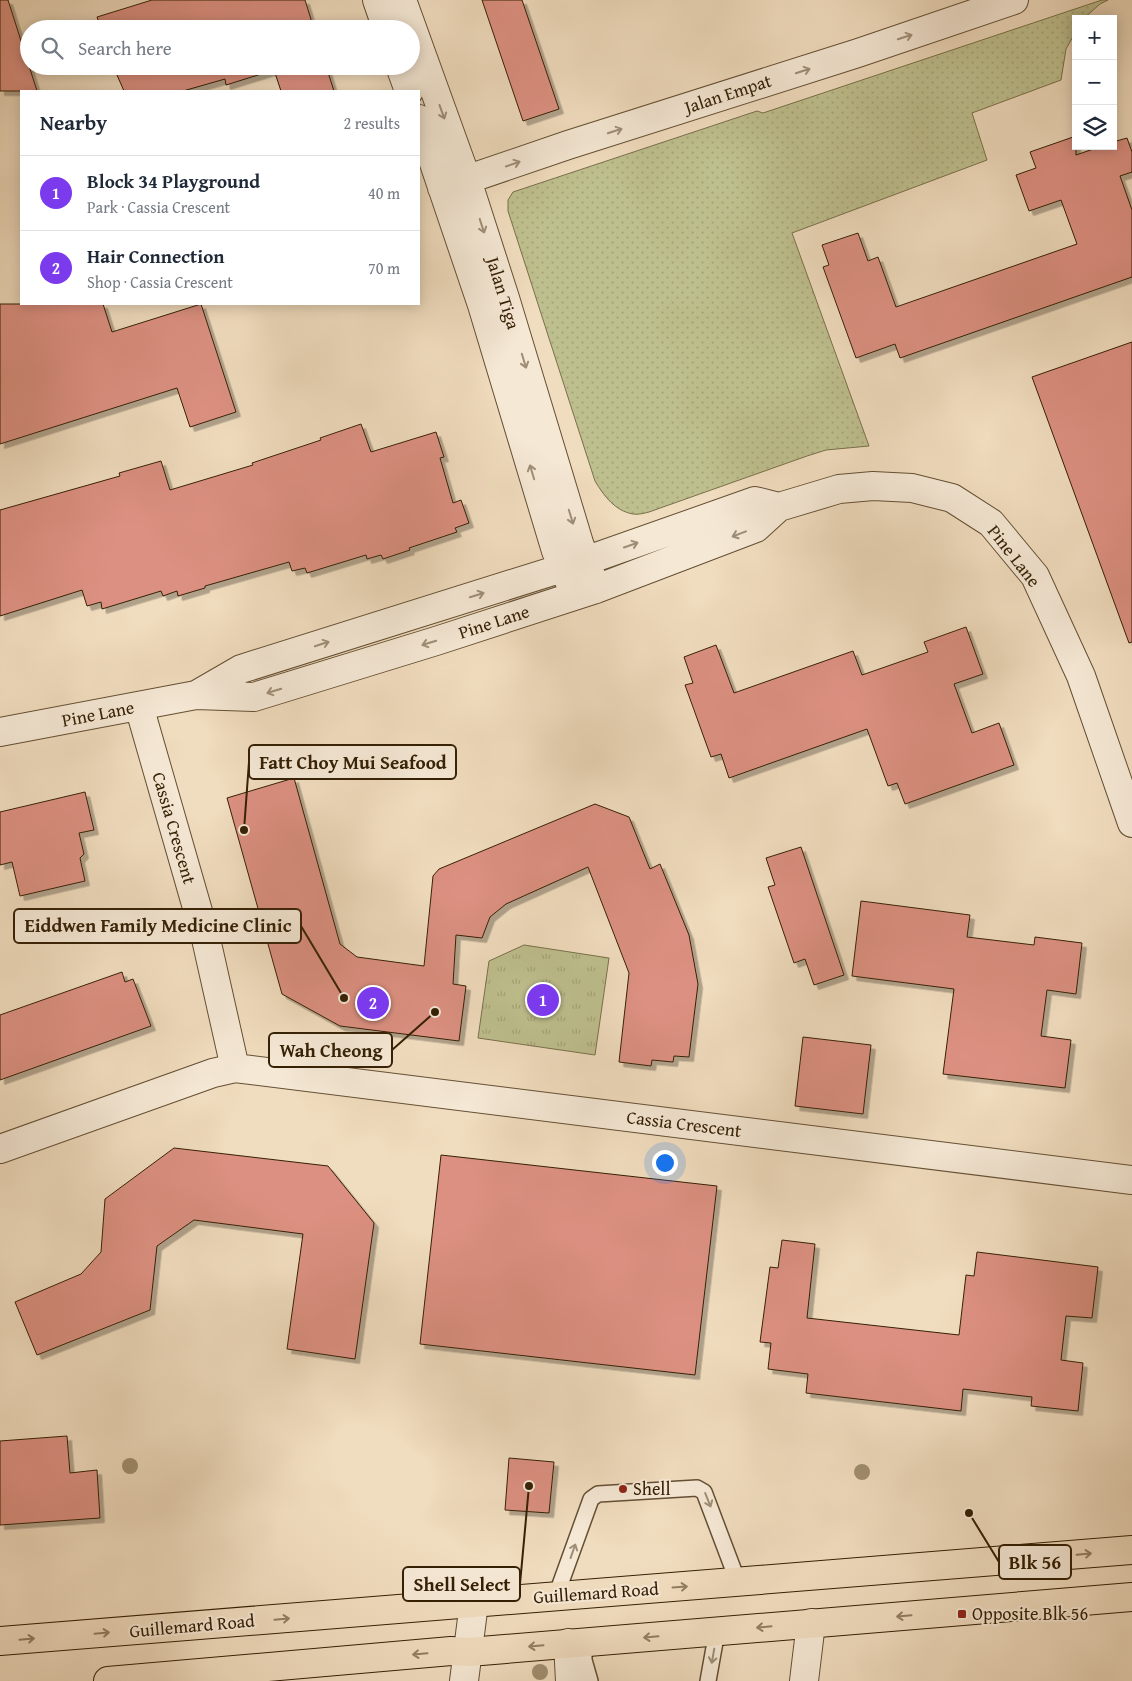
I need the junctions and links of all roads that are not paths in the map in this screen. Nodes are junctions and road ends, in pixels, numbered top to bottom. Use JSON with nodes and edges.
{"nodes":[{"id":1,"x":377,"y":0,"type":"edge"},
{"id":2,"x":402,"y":0,"type":"edge"},
{"id":3,"x":1014,"y":0,"type":"edge"},
{"id":4,"x":384,"y":20,"type":"edge"},
{"id":5,"x":408,"y":20,"type":"edge"},
{"id":6,"x":420,"y":62,"type":"edge"},
{"id":7,"x":403,"y":75,"type":"edge"},
{"id":8,"x":409,"y":90,"type":"edge"},
{"id":9,"x":420,"y":121,"type":"edge"},
{"id":10,"x":455,"y":184,"type":"junction"},
{"id":11,"x":778,"y":508,"type":"junction"},
{"id":12,"x":575,"y":564,"type":"junction"},
{"id":13,"x":586,"y":592,"type":"junction"},
{"id":14,"x":196,"y":695,"type":"junction"},
{"id":15,"x":139,"y":706,"type":"junction"},
{"id":16,"x":0,"y":732,"type":"edge"},
{"id":17,"x":1126,"y":787,"type":"edge"},
{"id":18,"x":1132,"y":823,"type":"edge"},
{"id":19,"x":235,"y":1068,"type":"junction"},
{"id":20,"x":0,"y":1149,"type":"edge"},
{"id":21,"x":1132,"y":1180,"type":"edge"},
{"id":22,"x":1132,"y":1550,"type":"edge"},
{"id":23,"x":738,"y":1582,"type":"junction"},
{"id":24,"x":556,"y":1596,"type":"junction"},
{"id":25,"x":1132,"y":1597,"type":"edge"},
{"id":26,"x":474,"y":1603,"type":"junction"},
{"id":27,"x":811,"y":1623,"type":"junction"},
{"id":28,"x":717,"y":1631,"type":"junction"},
{"id":29,"x":0,"y":1641,"type":"edge"},
{"id":30,"x":576,"y":1643,"type":"junction"},
{"id":31,"x":468,"y":1652,"type":"junction"},
{"id":32,"x":295,"y":1673,"type":"edge"},
{"id":33,"x":108,"y":1681,"type":"edge"},
{"id":34,"x":464,"y":1681,"type":"edge"},
{"id":35,"x":570,"y":1681,"type":"edge"},
{"id":36,"x":590,"y":1681,"type":"edge"},
{"id":37,"x":708,"y":1681,"type":"edge"},
{"id":38,"x":804,"y":1681,"type":"edge"}],
"edges":[{"from":1,"to":4,"type":"street"},
{"from":2,"to":5,"type":"street","name":"Jalan Tiga","one_way":true},
{"from":10,"to":3,"type":"street","name":"Jalan Empat","one_way":true},
{"from":6,"to":10,"type":"street","name":"Jalan Tiga","one_way":true},
{"from":7,"to":8,"type":"street"},
{"from":9,"to":10,"type":"street","name":"Jalan Tiga"},
{"from":10,"to":12,"type":"street","name":"Jalan Tiga"},
{"from":12,"to":11,"type":"street","name":"Pine Lane","one_way":true},
{"from":11,"to":13,"type":"street","name":"Pine Lane","one_way":true},
{"from":11,"to":17,"type":"street","name":"Pine Lane"},
{"from":12,"to":13,"type":"street","name":"Jalan Tiga"},
{"from":14,"to":12,"type":"street","name":"Pine Lane","one_way":true},
{"from":13,"to":14,"type":"street","name":"Pine Lane","one_way":true},
{"from":14,"to":15,"type":"street","name":"Pine Lane"},
{"from":15,"to":16,"type":"street","name":"Pine Lane"},
{"from":15,"to":19,"type":"street","name":"Cassia Crescent"},
{"from":17,"to":18,"type":"street","name":"Pine Lane"},
{"from":19,"to":20,"type":"street","name":"Cassia Crescent"},
{"from":19,"to":21,"type":"street","name":"Cassia Crescent"},
{"from":23,"to":22,"type":"main road","name":"Guillemard Road","one_way":true},
{"from":24,"to":23,"type":"main road","name":"Guillemard Road","one_way":true},
{"from":24,"to":23,"type":"lane","one_way":true},
{"from":24,"to":26,"type":"main road","name":"Guillemard Road"},
{"from":25,"to":27,"type":"main road","one_way":true},
{"from":29,"to":26,"type":"main road","name":"Guillemard Road","one_way":true},
{"from":26,"to":31,"type":"street"},
{"from":27,"to":28,"type":"main road","one_way":true},
{"from":27,"to":38,"type":"street"},
{"from":28,"to":30,"type":"main road","one_way":true},
{"from":28,"to":37,"type":"lane","one_way":true},
{"from":30,"to":31,"type":"main road","one_way":true},
{"from":30,"to":35,"type":"street"},
{"from":30,"to":36,"type":"lane"},
{"from":31,"to":32,"type":"main road","one_way":true},
{"from":31,"to":34,"type":"street"},
{"from":32,"to":33,"type":"main road"}]}
